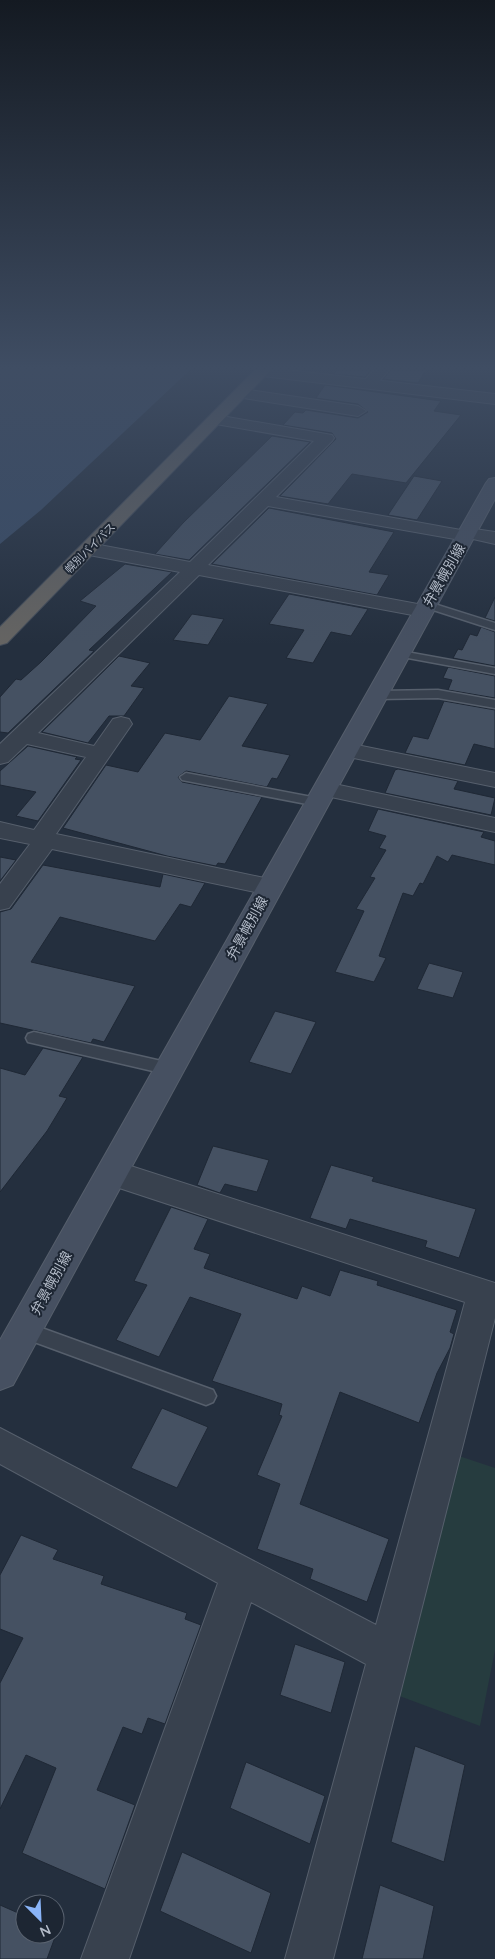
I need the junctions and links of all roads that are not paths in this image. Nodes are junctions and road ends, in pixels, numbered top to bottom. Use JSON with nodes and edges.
{"nodes":[{"id":1,"x":175,"y":461,"type":"edge"},
{"id":2,"x":303,"y":461,"type":"edge"},
{"id":3,"x":494,"y":488,"type":"edge"},
{"id":4,"x":264,"y":500,"type":"junction"},
{"id":5,"x":467,"y":534,"type":"junction"},
{"id":6,"x":495,"y":538,"type":"edge"},
{"id":7,"x":89,"y":549,"type":"junction"},
{"id":8,"x":195,"y":568,"type":"junction"},
{"id":9,"x":425,"y":608,"type":"junction"},
{"id":10,"x":495,"y":627,"type":"edge"},
{"id":11,"x":0,"y":639,"type":"edge"},
{"id":12,"x":401,"y":654,"type":"junction"},
{"id":13,"x":495,"y":672,"type":"edge"},
{"id":14,"x":378,"y":694,"type":"junction"},
{"id":15,"x":495,"y":704,"type":"edge"},
{"id":16,"x":121,"y":724,"type":"dead end"},
{"id":17,"x":22,"y":736,"type":"junction"},
{"id":18,"x":347,"y":750,"type":"junction"},
{"id":19,"x":101,"y":754,"type":"junction"},
{"id":20,"x":0,"y":757,"type":"edge"},
{"id":21,"x":186,"y":777,"type":"dead end"},
{"id":22,"x":495,"y":780,"type":"edge"},
{"id":23,"x":321,"y":796,"type":"junction"},
{"id":24,"x":495,"y":825,"type":"edge"},
{"id":25,"x":0,"y":830,"type":"edge"},
{"id":26,"x":44,"y":839,"type":"junction"},
{"id":27,"x":269,"y":887,"type":"junction"},
{"id":28,"x":0,"y":902,"type":"edge"},
{"id":29,"x":34,"y":1038,"type":"dead end"},
{"id":30,"x":170,"y":1070,"type":"junction"},
{"id":31,"x":112,"y":1173,"type":"junction"},
{"id":32,"x":14,"y":1337,"type":"edge"},
{"id":33,"x":0,"y":1374,"type":"edge"},
{"id":34,"x":206,"y":1396,"type":"dead end"},
{"id":35,"x":0,"y":1445,"type":"edge"},
{"id":36,"x":241,"y":1574,"type":"junction"},
{"id":37,"x":389,"y":1654,"type":"junction"},
{"id":38,"x":105,"y":1959,"type":"edge"},
{"id":39,"x":309,"y":1959,"type":"edge"}],
"edges":[{"from":1,"to":7,"type":"highway","name":"幌別バイパス"},
{"from":2,"to":4,"type":"street"},
{"from":3,"to":5,"type":"main road","name":"弁景幌別線"},
{"from":4,"to":5,"type":"street"},
{"from":4,"to":8,"type":"street"},
{"from":5,"to":6,"type":"street"},
{"from":5,"to":9,"type":"main road","name":"弁景幌別線"},
{"from":7,"to":8,"type":"street"},
{"from":7,"to":11,"type":"highway","name":"幌別バイパス"},
{"from":8,"to":9,"type":"street"},
{"from":8,"to":17,"type":"street"},
{"from":9,"to":10,"type":"lane"},
{"from":9,"to":12,"type":"main road","name":"弁景幌別線"},
{"from":12,"to":13,"type":"lane"},
{"from":12,"to":14,"type":"main road","name":"弁景幌別線"},
{"from":14,"to":15,"type":"lane"},
{"from":14,"to":18,"type":"main road","name":"弁景幌別線"},
{"from":16,"to":19,"type":"street"},
{"from":17,"to":19,"type":"street"},
{"from":17,"to":20,"type":"street"},
{"from":18,"to":22,"type":"street"},
{"from":18,"to":23,"type":"main road","name":"弁景幌別線"},
{"from":19,"to":26,"type":"street"},
{"from":21,"to":23,"type":"lane"},
{"from":23,"to":24,"type":"street"},
{"from":23,"to":27,"type":"main road","name":"弁景幌別線"},
{"from":25,"to":26,"type":"street"},
{"from":26,"to":27,"type":"street"},
{"from":26,"to":28,"type":"street"},
{"from":27,"to":30,"type":"main road","name":"弁景幌別線"},
{"from":29,"to":30,"type":"lane"},
{"from":30,"to":31,"type":"main road","name":"弁景幌別線"},
{"from":31,"to":32,"type":"main road","name":"弁景幌別線"},
{"from":31,"to":37,"type":"street"},
{"from":32,"to":33,"type":"main road","name":"弁景幌別線"},
{"from":32,"to":34,"type":"lane"},
{"from":35,"to":36,"type":"street"},
{"from":36,"to":37,"type":"street"},
{"from":36,"to":38,"type":"street"},
{"from":37,"to":39,"type":"street"}]}
